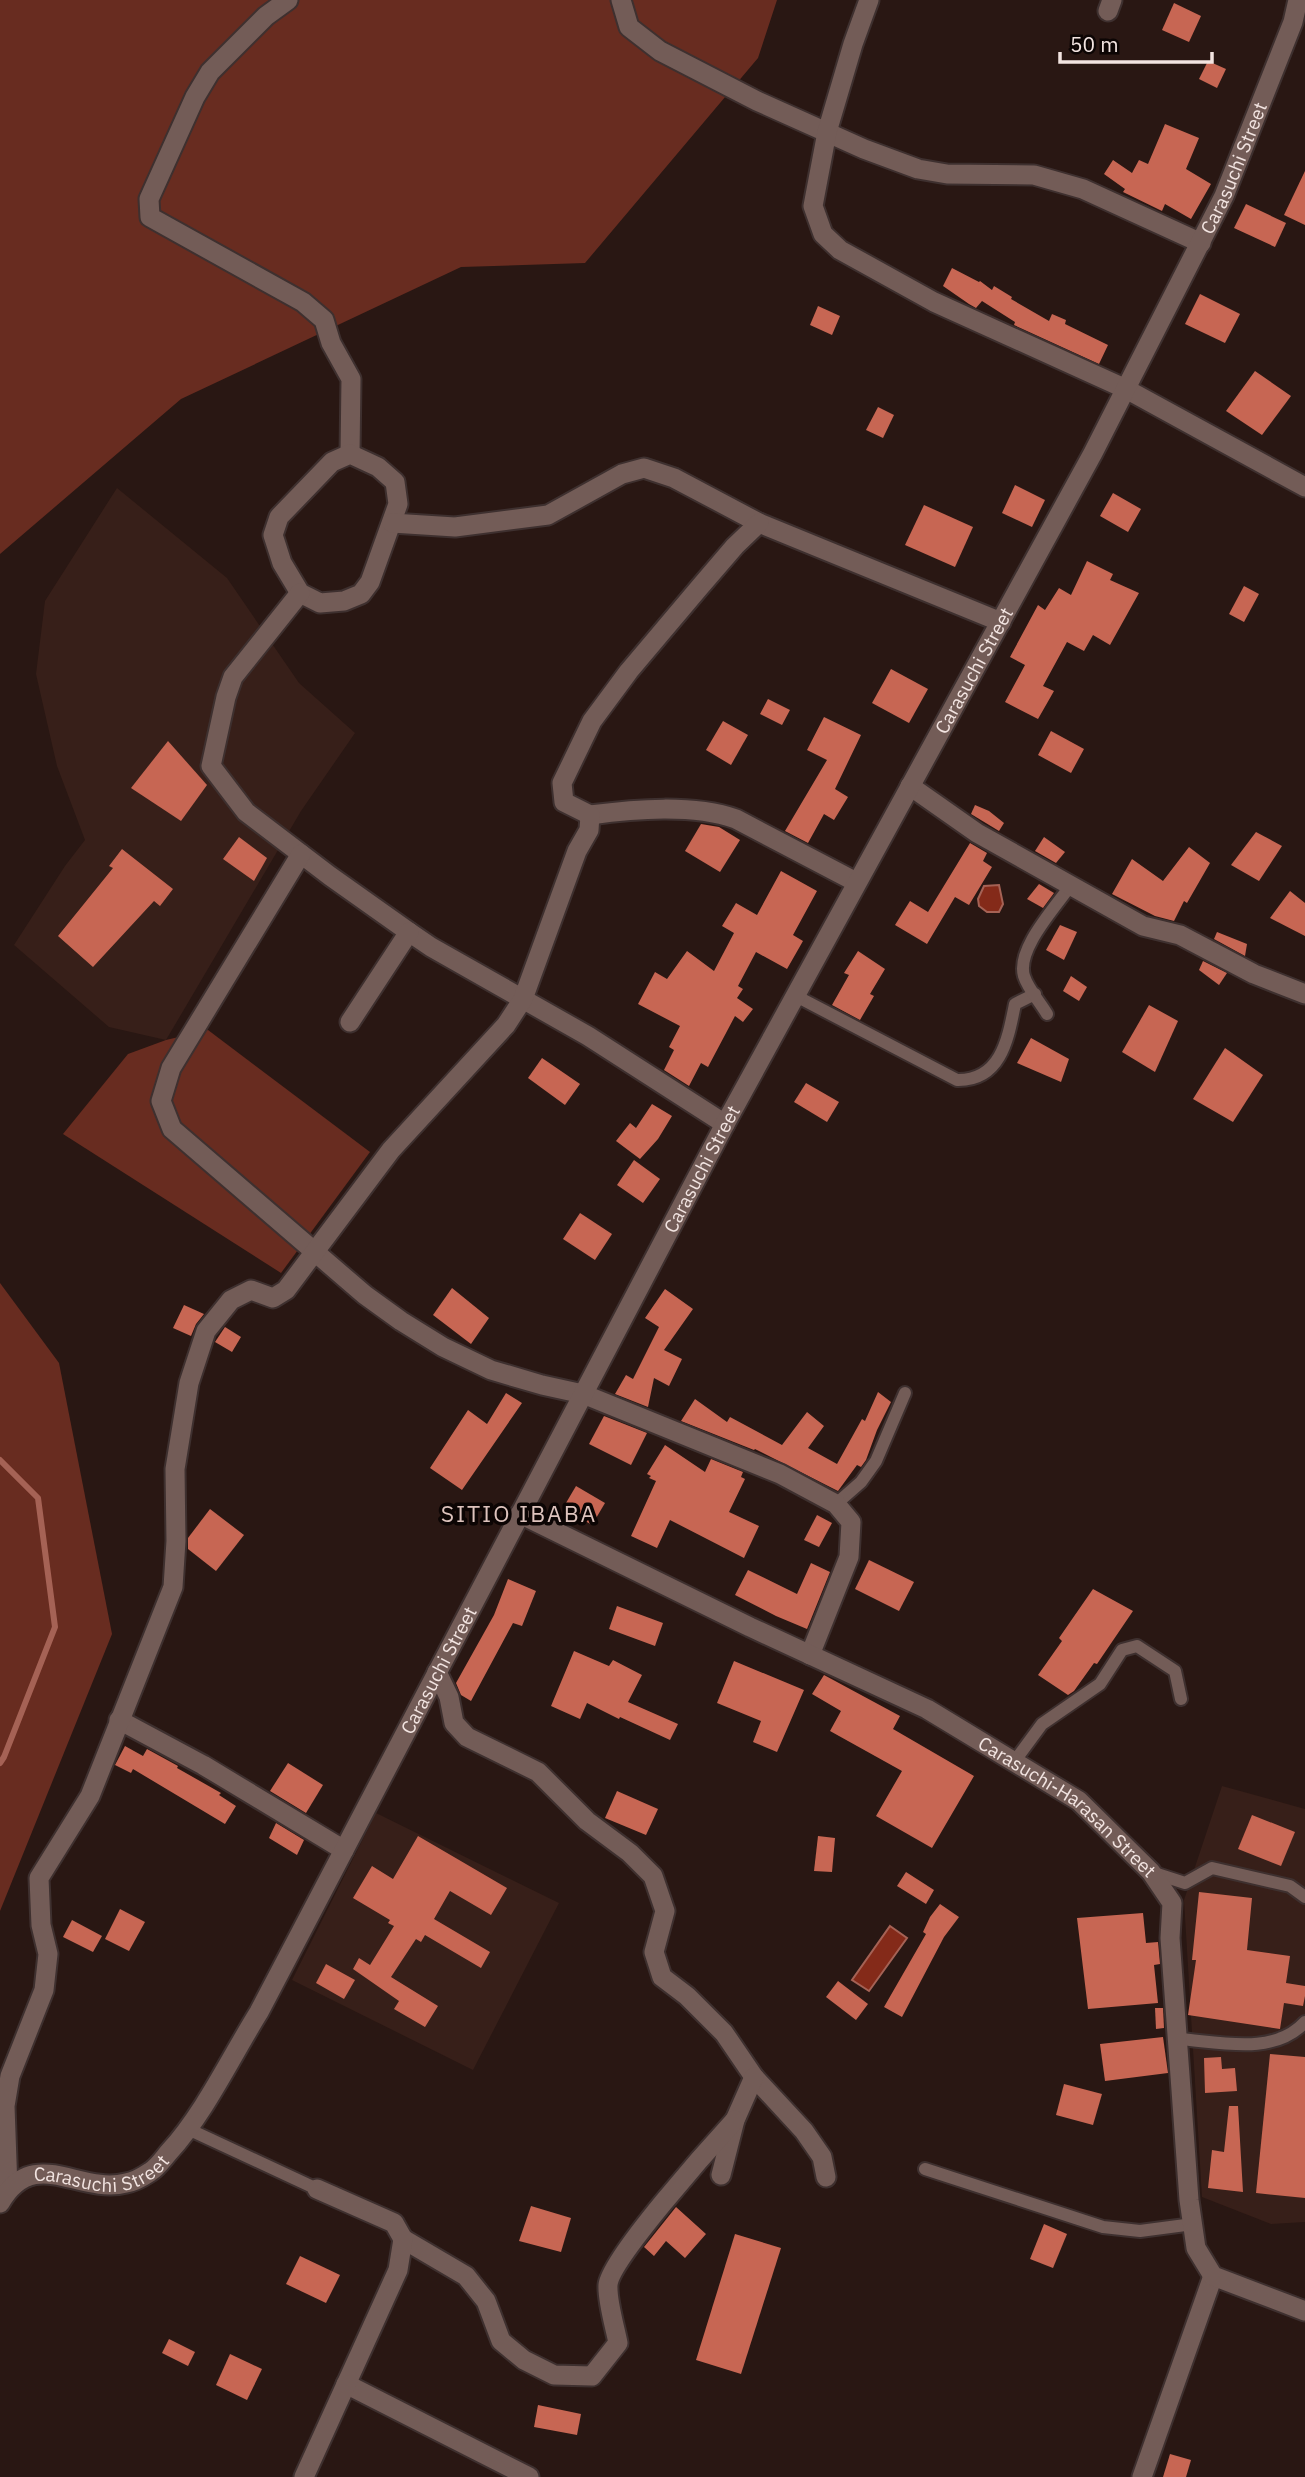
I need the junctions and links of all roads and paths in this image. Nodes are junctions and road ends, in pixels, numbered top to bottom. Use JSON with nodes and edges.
{"nodes":[{"id":1,"x":288,"y":0,"type":"edge"},
{"id":2,"x":621,"y":0,"type":"edge"},
{"id":3,"x":869,"y":0,"type":"edge"},
{"id":4,"x":1298,"y":0,"type":"edge"},
{"id":5,"x":1299,"y":24,"type":"edge"},
{"id":6,"x":827,"y":132,"type":"junction"},
{"id":7,"x":1201,"y":243,"type":"junction"},
{"id":8,"x":1126,"y":388,"type":"junction"},
{"id":9,"x":350,"y":454,"type":"junction"},
{"id":10,"x":1305,"y":487,"type":"edge"},
{"id":11,"x":392,"y":523,"type":"junction"},
{"id":12,"x":759,"y":523,"type":"junction"},
{"id":13,"x":300,"y":593,"type":"junction"},
{"id":14,"x":1000,"y":622,"type":"junction"},
{"id":15,"x":910,"y":786,"type":"junction"},
{"id":16,"x":590,"y":814,"type":"junction"},
{"id":17,"x":301,"y":854,"type":"junction"},
{"id":18,"x":856,"y":882,"type":"junction"},
{"id":19,"x":1070,"y":886,"type":"junction"},
{"id":20,"x":409,"y":932,"type":"junction"},
{"id":21,"x":1035,"y":994,"type":"junction"},
{"id":22,"x":1305,"y":994,"type":"edge"},
{"id":23,"x":794,"y":995,"type":"junction"},
{"id":24,"x":523,"y":999,"type":"junction"},
{"id":25,"x":1047,"y":1014,"type":"dead end"},
{"id":26,"x":350,"y":1022,"type":"dead end"},
{"id":27,"x":725,"y":1124,"type":"junction"},
{"id":28,"x":315,"y":1253,"type":"junction"},
{"id":29,"x":905,"y":1393,"type":"dead end"},
{"id":30,"x":583,"y":1394,"type":"junction"},
{"id":31,"x":836,"y":1504,"type":"junction"},
{"id":32,"x":520,"y":1514,"type":"junction"},
{"id":33,"x":810,"y":1655,"type":"junction"},
{"id":34,"x":437,"y":1672,"type":"junction"},
{"id":35,"x":1181,"y":1699,"type":"dead end"},
{"id":36,"x":119,"y":1720,"type":"junction"},
{"id":37,"x":1014,"y":1762,"type":"junction"},
{"id":38,"x":344,"y":1850,"type":"junction"},
{"id":39,"x":1150,"y":1872,"type":"junction"},
{"id":40,"x":1305,"y":1897,"type":"edge"},
{"id":41,"x":1305,"y":2022,"type":"edge"},
{"id":42,"x":1179,"y":2039,"type":"junction"},
{"id":43,"x":754,"y":2077,"type":"junction"},
{"id":44,"x":734,"y":2120,"type":"junction"},
{"id":45,"x":188,"y":2129,"type":"junction"},
{"id":46,"x":925,"y":2169,"type":"dead end"},
{"id":47,"x":721,"y":2175,"type":"dead end"},
{"id":48,"x":826,"y":2177,"type":"dead end"},
{"id":49,"x":317,"y":2189,"type":"joint"},
{"id":50,"x":4,"y":2196,"type":"edge"},
{"id":51,"x":1193,"y":2224,"type":"junction"},
{"id":52,"x":403,"y":2239,"type":"junction"},
{"id":53,"x":1213,"y":2276,"type":"junction"},
{"id":54,"x":1305,"y":2311,"type":"edge"},
{"id":55,"x":346,"y":2384,"type":"junction"},
{"id":56,"x":304,"y":2477,"type":"edge"},
{"id":57,"x":529,"y":2477,"type":"edge"},
{"id":58,"x":1142,"y":2477,"type":"edge"}],
"edges":[{"from":1,"to":9,"type":"street"},
{"from":2,"to":6,"type":"street"},
{"from":3,"to":6,"type":"street"},
{"from":4,"to":5,"type":"street","name":"Carasuchi Street"},
{"from":5,"to":7,"type":"street","name":"Carasuchi Street"},
{"from":6,"to":7,"type":"street"},
{"from":6,"to":8,"type":"street"},
{"from":7,"to":8,"type":"street","name":"Carasuchi Street"},
{"from":8,"to":10,"type":"street"},
{"from":8,"to":14,"type":"street","name":"Carasuchi Street"},
{"from":9,"to":11,"type":"street"},
{"from":9,"to":13,"type":"street"},
{"from":11,"to":12,"type":"street"},
{"from":11,"to":13,"type":"street"},
{"from":12,"to":14,"type":"street"},
{"from":12,"to":16,"type":"street"},
{"from":13,"to":17,"type":"street"},
{"from":14,"to":15,"type":"street","name":"Carasuchi Street"},
{"from":15,"to":18,"type":"street","name":"Carasuchi Street"},
{"from":15,"to":19,"type":"street"},
{"from":16,"to":18,"type":"street"},
{"from":16,"to":24,"type":"street"},
{"from":17,"to":20,"type":"street"},
{"from":17,"to":28,"type":"street"},
{"from":18,"to":23,"type":"street","name":"Carasuchi Street"},
{"from":19,"to":21,"type":"lane"},
{"from":19,"to":22,"type":"street"},
{"from":20,"to":24,"type":"street"},
{"from":20,"to":26,"type":"street"},
{"from":21,"to":23,"type":"lane"},
{"from":21,"to":25,"type":"lane"},
{"from":23,"to":27,"type":"street","name":"Carasuchi Street"},
{"from":24,"to":27,"type":"street"},
{"from":24,"to":28,"type":"street"},
{"from":27,"to":30,"type":"street","name":"Carasuchi Street"},
{"from":28,"to":30,"type":"street"},
{"from":28,"to":36,"type":"street"},
{"from":29,"to":31,"type":"lane"},
{"from":30,"to":31,"type":"street"},
{"from":30,"to":32,"type":"street","name":"Carasuchi Street"},
{"from":31,"to":33,"type":"street"},
{"from":32,"to":33,"type":"street","name":"Carasuchi-Harasan Street"},
{"from":32,"to":34,"type":"street","name":"Carasuchi Street"},
{"from":33,"to":37,"type":"street","name":"Carasuchi-Harasan Street"},
{"from":34,"to":38,"type":"street","name":"Carasuchi Street"},
{"from":34,"to":43,"type":"street"},
{"from":35,"to":37,"type":"lane"},
{"from":36,"to":38,"type":"street"},
{"from":36,"to":50,"type":"street"},
{"from":37,"to":39,"type":"street","name":"Carasuchi-Harasan Street"},
{"from":38,"to":45,"type":"street","name":"Carasuchi Street"},
{"from":39,"to":40,"type":"lane"},
{"from":39,"to":42,"type":"street","name":"Carasuchi-Harasan Street"},
{"from":41,"to":42,"type":"lane"},
{"from":42,"to":51,"type":"street","name":"Carasuchi-Harasan Street"},
{"from":43,"to":44,"type":"street"},
{"from":43,"to":48,"type":"street"},
{"from":44,"to":47,"type":"street"},
{"from":44,"to":52,"type":"street"},
{"from":45,"to":49,"type":"lane"},
{"from":45,"to":50,"type":"street","name":"Carasuchi Street"},
{"from":46,"to":51,"type":"lane"},
{"from":49,"to":52,"type":"street"},
{"from":51,"to":53,"type":"street","name":"Carasuchi-Harasan Street"},
{"from":52,"to":55,"type":"street"},
{"from":53,"to":54,"type":"street"},
{"from":53,"to":58,"type":"street"},
{"from":55,"to":56,"type":"street"},
{"from":55,"to":57,"type":"street"}]}
